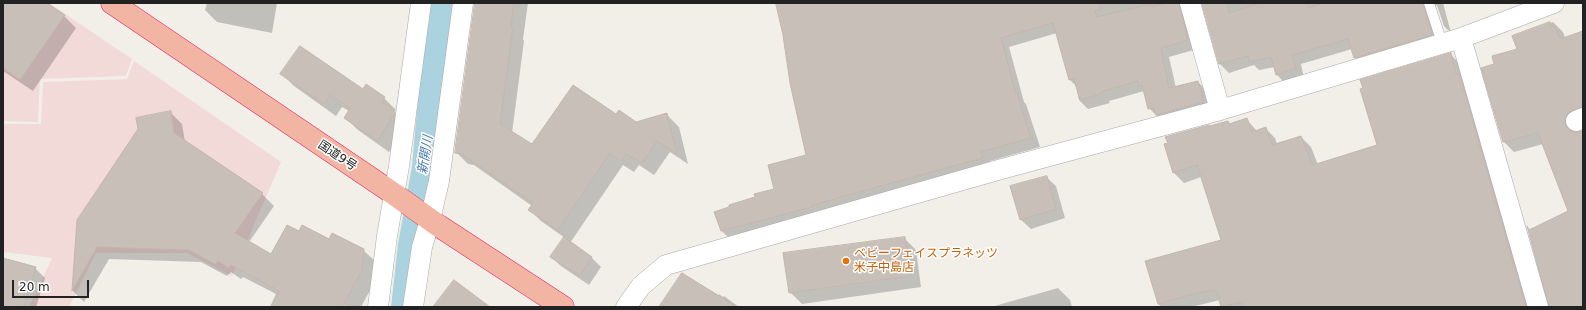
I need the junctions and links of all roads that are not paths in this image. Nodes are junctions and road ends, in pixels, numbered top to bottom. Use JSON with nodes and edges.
{"nodes":[{"id":1,"x":112,"y":3,"type":"edge"},
{"id":2,"x":421,"y":3,"type":"edge"},
{"id":3,"x":463,"y":3,"type":"edge"},
{"id":4,"x":1190,"y":3,"type":"edge"},
{"id":5,"x":1429,"y":3,"type":"edge"},
{"id":6,"x":1554,"y":3,"type":"edge"},
{"id":7,"x":1461,"y":38,"type":"junction"},
{"id":8,"x":1442,"y":43,"type":"junction"},
{"id":9,"x":1220,"y":110,"type":"junction"},
{"id":10,"x":397,"y":197,"type":"junction"},
{"id":11,"x":429,"y":218,"type":"junction"},
{"id":12,"x":378,"y":307,"type":"edge"},
{"id":13,"x":413,"y":307,"type":"edge"},
{"id":14,"x":563,"y":307,"type":"edge"},
{"id":15,"x":626,"y":307,"type":"edge"},
{"id":16,"x":1538,"y":307,"type":"edge"}],
"edges":[{"from":1,"to":10,"type":"highway","name":"国道9号"},
{"from":2,"to":10,"type":"street"},
{"from":3,"to":11,"type":"street"},
{"from":4,"to":9,"type":"street"},
{"from":5,"to":8,"type":"lane"},
{"from":6,"to":7,"type":"street"},
{"from":7,"to":8,"type":"street"},
{"from":7,"to":16,"type":"street"},
{"from":8,"to":9,"type":"street"},
{"from":9,"to":15,"type":"street"},
{"from":10,"to":11,"type":"highway","name":"国道9号"},
{"from":10,"to":12,"type":"street"},
{"from":11,"to":13,"type":"street"},
{"from":11,"to":14,"type":"highway","name":"国道9号"}]}
